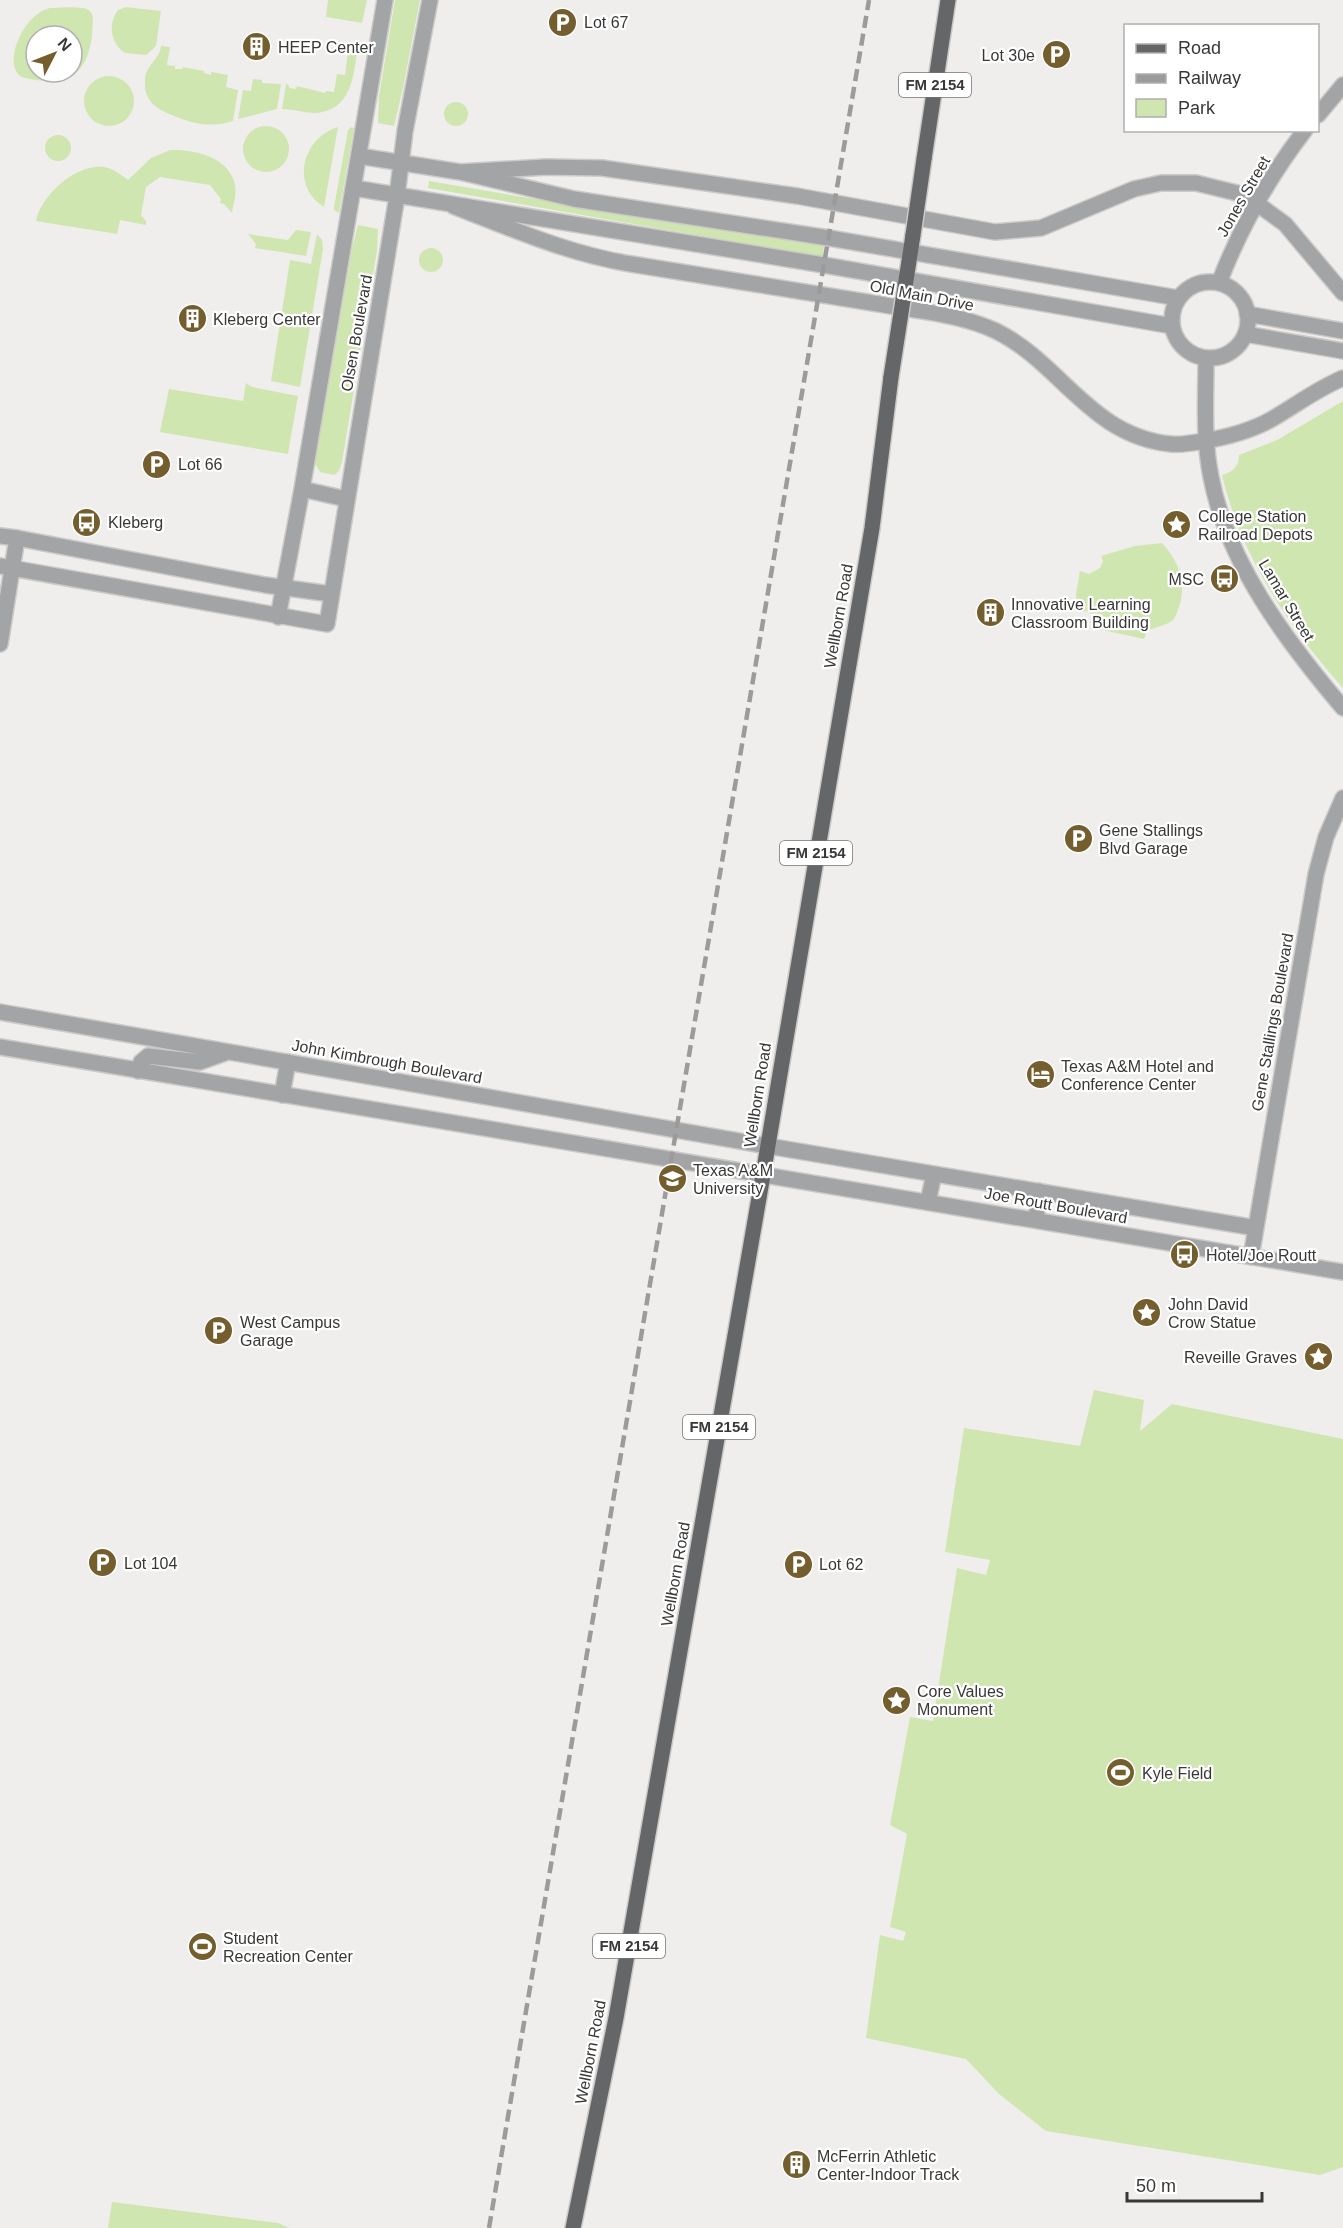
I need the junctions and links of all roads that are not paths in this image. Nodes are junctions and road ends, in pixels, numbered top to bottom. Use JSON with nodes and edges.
{"nodes":[{"id":1,"x":386,"y":0,"type":"edge"},
{"id":2,"x":430,"y":0,"type":"edge"},
{"id":3,"x":948,"y":0,"type":"edge"},
{"id":4,"x":1343,"y":85,"type":"edge"},
{"id":5,"x":1319,"y":113,"type":"edge"},
{"id":6,"x":1304,"y":132,"type":"edge"},
{"id":7,"x":359,"y":156,"type":"junction"},
{"id":8,"x":401,"y":163,"type":"junction"},
{"id":9,"x":460,"y":172,"type":"junction"},
{"id":10,"x":354,"y":188,"type":"junction"},
{"id":11,"x":397,"y":195,"type":"junction"},
{"id":12,"x":1256,"y":203,"type":"junction"},
{"id":13,"x":453,"y":206,"type":"junction"},
{"id":14,"x":910,"y":252,"type":"junction"},
{"id":15,"x":906,"y":280,"type":"junction"},
{"id":16,"x":1219,"y":283,"type":"junction"},
{"id":17,"x":1343,"y":293,"type":"edge"},
{"id":18,"x":1178,"y":298,"type":"junction"},
{"id":19,"x":1247,"y":314,"type":"junction"},
{"id":20,"x":1172,"y":326,"type":"junction"},
{"id":21,"x":1343,"y":331,"type":"edge"},
{"id":22,"x":1245,"y":334,"type":"junction"},
{"id":23,"x":1343,"y":351,"type":"edge"},
{"id":24,"x":1206,"y":358,"type":"junction"},
{"id":25,"x":1343,"y":378,"type":"edge"},
{"id":26,"x":1207,"y":441,"type":"junction"},
{"id":27,"x":302,"y":489,"type":"junction"},
{"id":28,"x":346,"y":499,"type":"junction"},
{"id":29,"x":0,"y":536,"type":"edge"},
{"id":30,"x":17,"y":538,"type":"junction"},
{"id":31,"x":6,"y":567,"type":"edge"},
{"id":32,"x":283,"y":588,"type":"junction"},
{"id":33,"x":332,"y":594,"type":"junction"},
{"id":34,"x":278,"y":617,"type":"junction"},
{"id":35,"x":0,"y":644,"type":"edge"},
{"id":36,"x":1343,"y":708,"type":"edge"},
{"id":37,"x":1343,"y":798,"type":"edge"},
{"id":38,"x":0,"y":1012,"type":"edge"},
{"id":39,"x":0,"y":1047,"type":"edge"},
{"id":40,"x":227,"y":1052,"type":"junction"},
{"id":41,"x":288,"y":1062,"type":"junction"},
{"id":42,"x":138,"y":1071,"type":"junction"},
{"id":43,"x":282,"y":1095,"type":"junction"},
{"id":44,"x":768,"y":1146,"type":"junction"},
{"id":45,"x":934,"y":1174,"type":"junction"},
{"id":46,"x":763,"y":1175,"type":"junction"},
{"id":47,"x":1039,"y":1191,"type":"junction"},
{"id":48,"x":928,"y":1202,"type":"junction"},
{"id":49,"x":1036,"y":1220,"type":"junction"},
{"id":50,"x":1256,"y":1228,"type":"junction"},
{"id":51,"x":1251,"y":1257,"type":"junction"},
{"id":52,"x":1343,"y":1272,"type":"edge"},
{"id":53,"x":573,"y":2228,"type":"edge"}],
"edges":[{"from":1,"to":7,"type":"street","name":"Olsen Boulevard"},
{"from":2,"to":8,"type":"street","name":"Olsen Boulevard"},
{"from":3,"to":14,"type":"main road","name":"Wellborn Road","number":"FM 2154","bridge":true},
{"from":4,"to":5,"type":"street"},
{"from":6,"to":12,"type":"street","name":"Jones Street"},
{"from":7,"to":8,"type":"street"},
{"from":7,"to":10,"type":"street","name":"Olsen Boulevard"},
{"from":8,"to":9,"type":"street"},
{"from":8,"to":11,"type":"street","name":"Olsen Boulevard"},
{"from":9,"to":12,"type":"street"},
{"from":9,"to":14,"type":"street"},
{"from":10,"to":11,"type":"street","name":"Old Main Drive"},
{"from":10,"to":27,"type":"street","name":"Olsen Boulevard"},
{"from":11,"to":13,"type":"street","name":"Old Main Drive"},
{"from":11,"to":28,"type":"street","name":"Olsen Boulevard"},
{"from":12,"to":16,"type":"street","name":"Jones Street"},
{"from":12,"to":17,"type":"street"},
{"from":13,"to":15,"type":"street","name":"Old Main Drive"},
{"from":13,"to":26,"type":"street","name":"Old Main Drive"},
{"from":14,"to":15,"type":"main road","name":"Wellborn Road","number":"FM 2154"},
{"from":14,"to":18,"type":"street"},
{"from":15,"to":20,"type":"street","name":"Old Main Drive"},
{"from":15,"to":44,"type":"main road","name":"Wellborn Road","number":"FM 2154","bridge":true},
{"from":16,"to":18,"type":"street"},
{"from":16,"to":19,"type":"street"},
{"from":18,"to":20,"type":"street"},
{"from":19,"to":21,"type":"street"},
{"from":19,"to":22,"type":"street"},
{"from":20,"to":24,"type":"street"},
{"from":22,"to":23,"type":"street"},
{"from":22,"to":24,"type":"street"},
{"from":24,"to":26,"type":"street","name":"Lamar Street"},
{"from":25,"to":26,"type":"street","name":"Old Main Drive"},
{"from":26,"to":36,"type":"street","name":"Lamar Street"},
{"from":27,"to":28,"type":"street"},
{"from":27,"to":32,"type":"street","name":"Olsen Boulevard"},
{"from":28,"to":33,"type":"street","name":"Olsen Boulevard"},
{"from":29,"to":30,"type":"street"},
{"from":30,"to":31,"type":"street"},
{"from":30,"to":32,"type":"street"},
{"from":31,"to":34,"type":"street","name":"Olsen Boulevard"},
{"from":31,"to":35,"type":"street"},
{"from":32,"to":33,"type":"street"},
{"from":32,"to":34,"type":"street","name":"Olsen Boulevard"},
{"from":33,"to":34,"type":"street","name":"Olsen Boulevard"},
{"from":37,"to":50,"type":"street","name":"Gene Stallings Boulevard"},
{"from":38,"to":40,"type":"street","name":"John Kimbrough Boulevard"},
{"from":39,"to":42,"type":"street"},
{"from":40,"to":41,"type":"street","name":"John Kimbrough Boulevard"},
{"from":40,"to":42,"type":"street"},
{"from":41,"to":43,"type":"street"},
{"from":41,"to":44,"type":"street","name":"John Kimbrough Boulevard"},
{"from":42,"to":43,"type":"street"},
{"from":43,"to":46,"type":"street"},
{"from":44,"to":45,"type":"street","name":"Joe Routt Boulevard"},
{"from":44,"to":46,"type":"main road","name":"Wellborn Road","number":"FM 2154"},
{"from":45,"to":47,"type":"street","name":"Joe Routt Boulevard"},
{"from":45,"to":48,"type":"street"},
{"from":46,"to":48,"type":"street","name":"Joe Routt Boulevard"},
{"from":46,"to":53,"type":"main road","name":"Wellborn Road","number":"FM 2154"},
{"from":47,"to":49,"type":"street"},
{"from":47,"to":50,"type":"street","name":"Joe Routt Boulevard"},
{"from":48,"to":49,"type":"street","name":"Joe Routt Boulevard"},
{"from":49,"to":51,"type":"street","name":"Joe Routt Boulevard"},
{"from":50,"to":51,"type":"street","name":"Gene Stallings Boulevard"},
{"from":51,"to":52,"type":"street","name":"Joe Routt Boulevard"}]}
